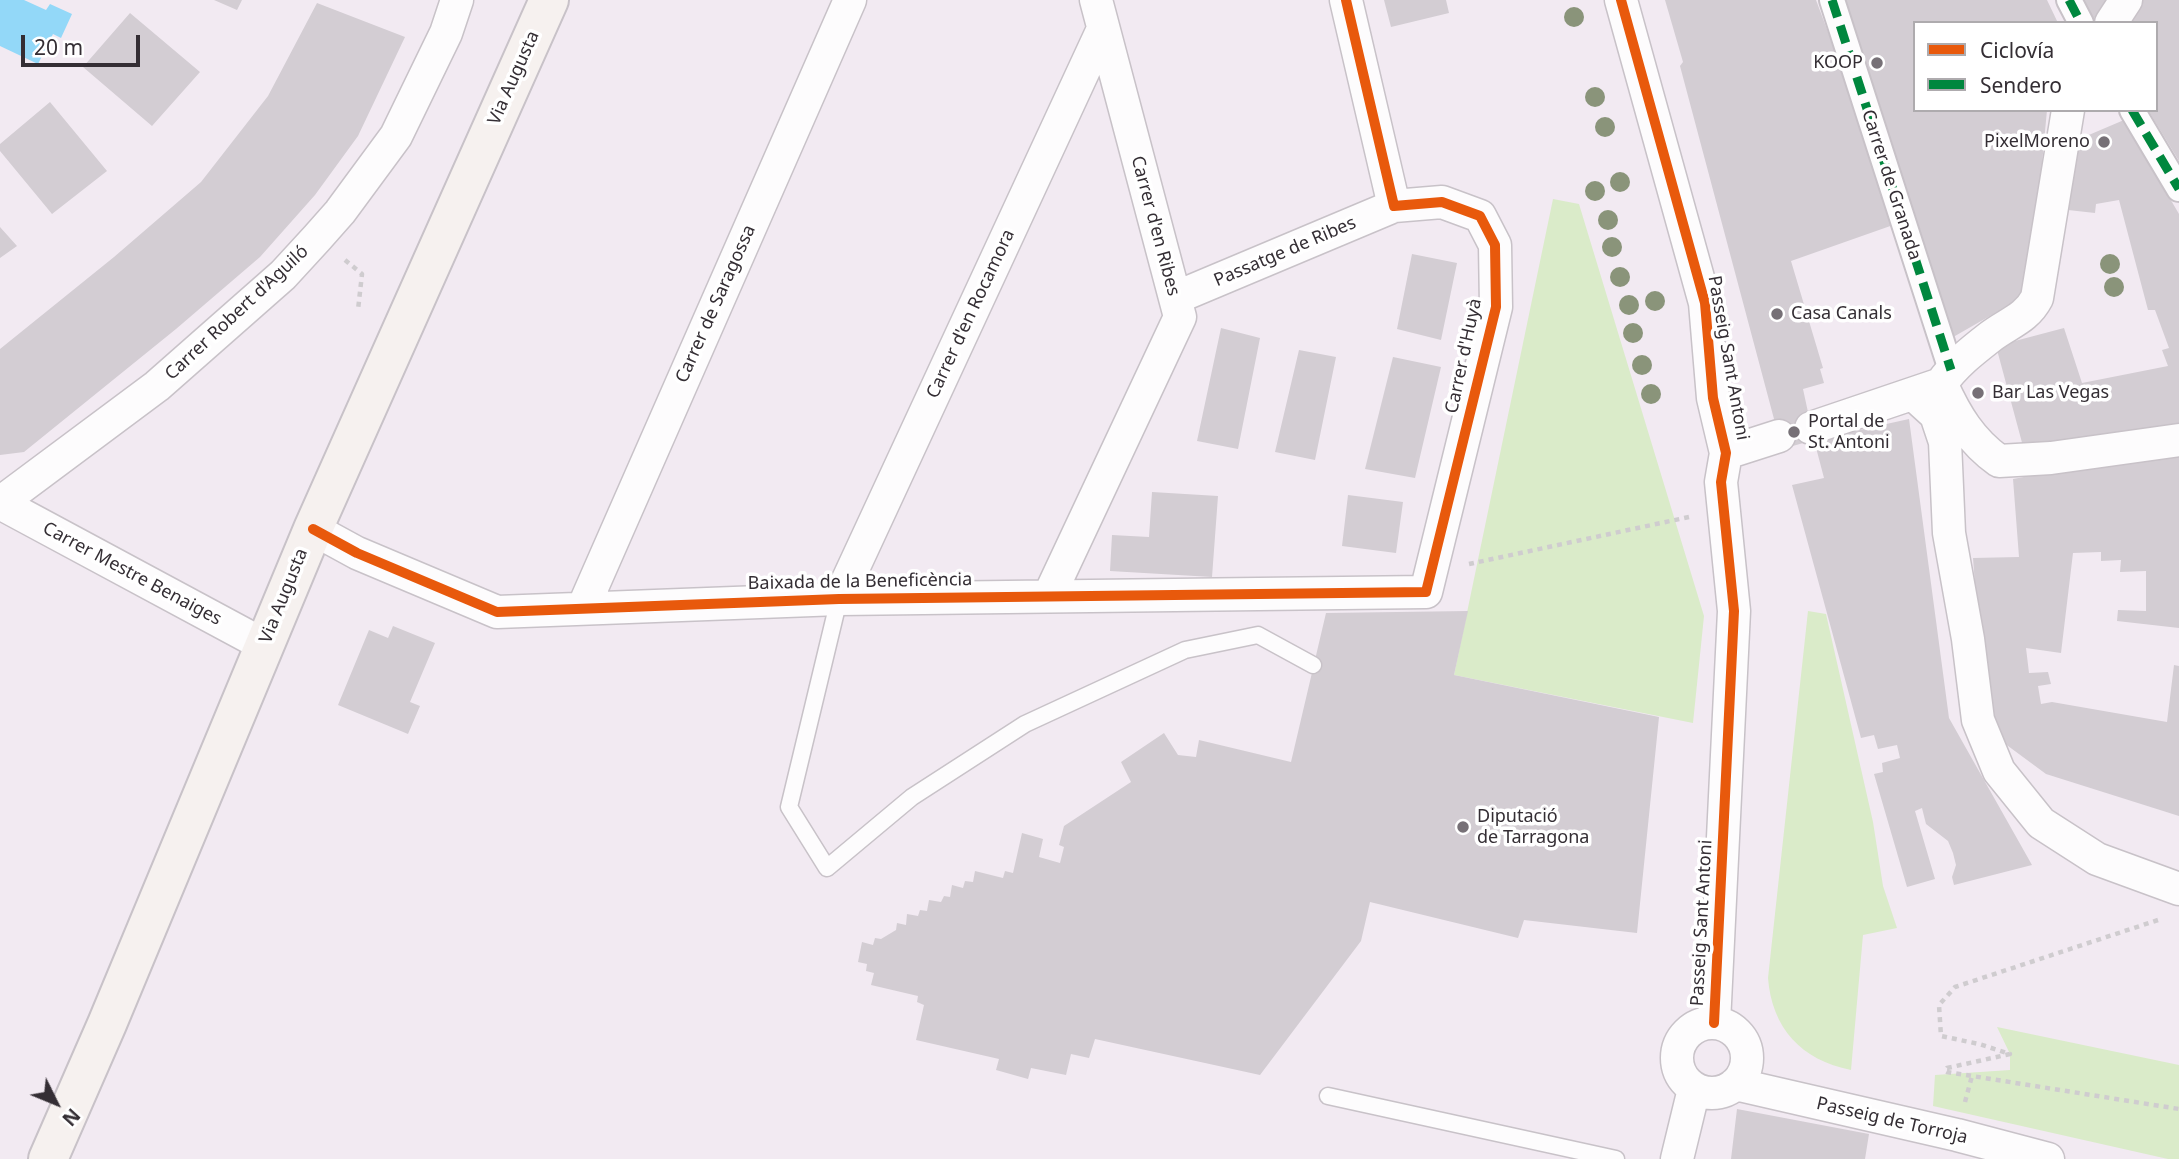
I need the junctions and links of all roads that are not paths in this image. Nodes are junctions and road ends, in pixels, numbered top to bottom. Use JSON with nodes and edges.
{"nodes":[{"id":1,"x":457,"y":0,"type":"edge"},
{"id":2,"x":549,"y":0,"type":"edge"},
{"id":3,"x":850,"y":0,"type":"edge"},
{"id":4,"x":1346,"y":0,"type":"edge"},
{"id":5,"x":1621,"y":0,"type":"edge"},
{"id":6,"x":1832,"y":0,"type":"edge"},
{"id":7,"x":2068,"y":0,"type":"edge"},
{"id":8,"x":2126,"y":0,"type":"edge"},
{"id":9,"x":1100,"y":14,"type":"edge"},
{"id":10,"x":2080,"y":21,"type":"edge"},
{"id":11,"x":2112,"y":21,"type":"edge"},
{"id":12,"x":2068,"y":112,"type":"edge"},
{"id":13,"x":2133,"y":112,"type":"edge"},
{"id":14,"x":2179,"y":189,"type":"edge"},
{"id":15,"x":1394,"y":206,"type":"junction"},
{"id":16,"x":1175,"y":298,"type":"junction"},
{"id":17,"x":1935,"y":383,"type":"junction"},
{"id":18,"x":1811,"y":428,"type":"dead end"},
{"id":19,"x":1779,"y":436,"type":"dead end"},
{"id":20,"x":2179,"y":440,"type":"edge"},
{"id":21,"x":1727,"y":453,"type":"junction"},
{"id":22,"x":0,"y":503,"type":"edge"},
{"id":23,"x":313,"y":529,"type":"junction"},
{"id":24,"x":1426,"y":592,"type":"joint"},
{"id":25,"x":1049,"y":596,"type":"junction"},
{"id":26,"x":839,"y":599,"type":"junction"},
{"id":27,"x":583,"y":608,"type":"junction"},
{"id":28,"x":264,"y":645,"type":"junction"},
{"id":29,"x":1313,"y":665,"type":"dead end"},
{"id":30,"x":2179,"y":889,"type":"edge"},
{"id":31,"x":1714,"y":1023,"type":"junction"},
{"id":32,"x":1735,"y":1084,"type":"junction"},
{"id":33,"x":1694,"y":1088,"type":"junction"},
{"id":34,"x":1328,"y":1096,"type":"dead end"},
{"id":35,"x":1955,"y":1147,"type":"edge"},
{"id":36,"x":48,"y":1159,"type":"edge"},
{"id":37,"x":1616,"y":1159,"type":"edge"},
{"id":38,"x":1677,"y":1159,"type":"edge"},
{"id":39,"x":2048,"y":1159,"type":"edge"}],
"edges":[{"from":1,"to":22,"type":"street","name":"Carrer Robert d'Aguiló"},
{"from":2,"to":23,"type":"main road","name":"Via Augusta"},
{"from":3,"to":27,"type":"street","name":"Carrer de Saragossa"},
{"from":4,"to":15,"type":"street"},
{"from":5,"to":21,"type":"street","name":"Passeig Sant Antoni"},
{"from":6,"to":17,"type":"street","name":"Carrer de Granada"},
{"from":7,"to":10,"type":"street"},
{"from":8,"to":11,"type":"street"},
{"from":9,"to":16,"type":"street","name":"Carrer d'en Ribes"},
{"from":9,"to":26,"type":"street","name":"Carrer d'en Rocamora"},
{"from":12,"to":17,"type":"street"},
{"from":13,"to":14,"type":"street"},
{"from":15,"to":16,"type":"street","name":"Passatge de Ribes"},
{"from":15,"to":24,"type":"street","name":"Carrer d'Huyà"},
{"from":16,"to":25,"type":"street","name":"Carrer d'en Ribes"},
{"from":17,"to":18,"type":"street"},
{"from":17,"to":20,"type":"street"},
{"from":17,"to":30,"type":"street"},
{"from":19,"to":21,"type":"street"},
{"from":21,"to":31,"type":"street","name":"Passeig Sant Antoni"},
{"from":22,"to":28,"type":"street","name":"Carrer Mestre Benaiges"},
{"from":23,"to":27,"type":"street","name":"Baixada de la Beneficència"},
{"from":23,"to":28,"type":"main road","name":"Via Augusta"},
{"from":24,"to":25,"type":"street","name":"Baixada de la Beneficència"},
{"from":25,"to":26,"type":"street","name":"Baixada de la Beneficència"},
{"from":26,"to":27,"type":"street","name":"Baixada de la Beneficència"},
{"from":26,"to":29,"type":"lane"},
{"from":28,"to":36,"type":"main road","name":"Via Augusta"},
{"from":31,"to":32,"type":"street"},
{"from":31,"to":33,"type":"street"},
{"from":32,"to":33,"type":"street"},
{"from":32,"to":35,"type":"street","name":"Passeig de Torroja"},
{"from":33,"to":38,"type":"street"},
{"from":34,"to":37,"type":"lane"},
{"from":35,"to":39,"type":"street","name":"Passeig de Torroja"}]}
